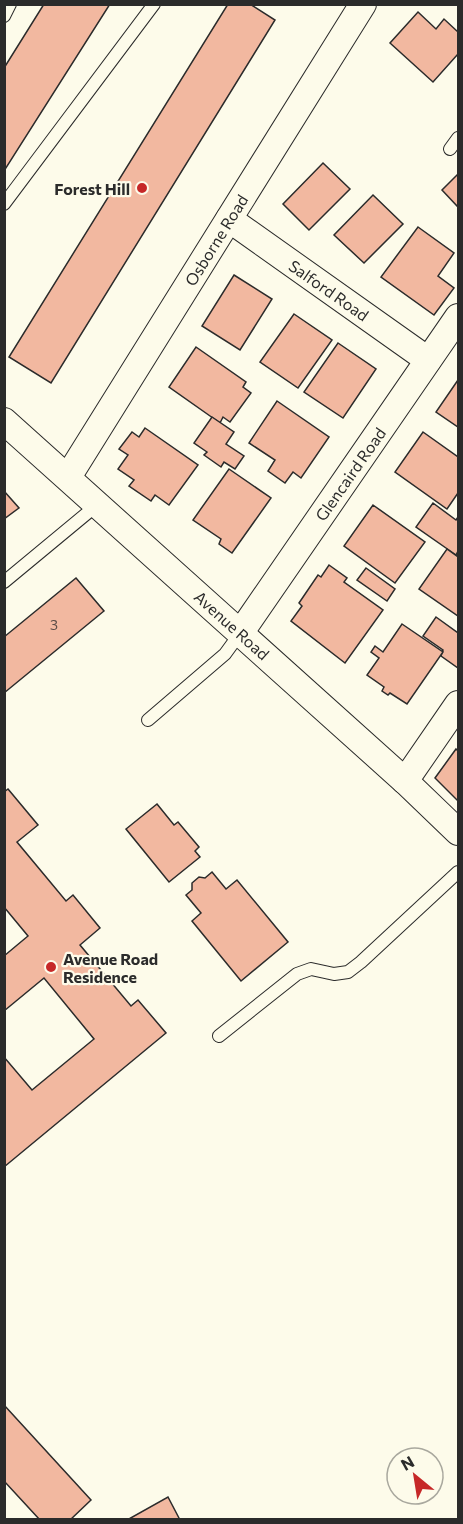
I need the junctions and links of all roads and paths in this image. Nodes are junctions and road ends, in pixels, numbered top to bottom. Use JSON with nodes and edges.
{"nodes":[{"id":1,"x":10,"y":4,"type":"edge"},
{"id":2,"x":154,"y":4,"type":"edge"},
{"id":3,"x":355,"y":8,"type":"edge"},
{"id":4,"x":4,"y":16,"type":"edge"},
{"id":5,"x":459,"y":138,"type":"edge"},
{"id":6,"x":450,"y":149,"type":"dead end"},
{"id":7,"x":4,"y":204,"type":"edge"},
{"id":8,"x":229,"y":219,"type":"junction"},
{"id":9,"x":459,"y":316,"type":"edge"},
{"id":10,"x":428,"y":360,"type":"junction"},
{"id":11,"x":4,"y":421,"type":"edge"},
{"id":12,"x":68,"y":477,"type":"junction"},
{"id":13,"x":97,"y":505,"type":"junction"},
{"id":14,"x":4,"y":582,"type":"edge"},
{"id":15,"x":241,"y":632,"type":"junction"},
{"id":16,"x":459,"y":704,"type":"edge"},
{"id":17,"x":148,"y":720,"type":"dead end"},
{"id":18,"x":405,"y":781,"type":"junction"},
{"id":19,"x":459,"y":832,"type":"edge"},
{"id":20,"x":459,"y":872,"type":"edge"},
{"id":21,"x":219,"y":1036,"type":"dead end"}],
"edges":[{"from":1,"to":4,"type":"lane"},
{"from":2,"to":7,"type":"lane"},
{"from":3,"to":8,"type":"street","name":"Osborne Road"},
{"from":5,"to":6,"type":"lane"},
{"from":8,"to":10,"type":"street","name":"Salford Road"},
{"from":8,"to":12,"type":"street","name":"Osborne Road"},
{"from":9,"to":10,"type":"street","name":"Glencaird Road"},
{"from":10,"to":15,"type":"street","name":"Glencaird Road"},
{"from":11,"to":12,"type":"street","name":"Avenue Road"},
{"from":12,"to":13,"type":"street","name":"Avenue Road"},
{"from":13,"to":14,"type":"lane"},
{"from":13,"to":15,"type":"street","name":"Avenue Road"},
{"from":15,"to":17,"type":"lane"},
{"from":15,"to":18,"type":"street","name":"Avenue Road"},
{"from":16,"to":18,"type":"street"},
{"from":18,"to":19,"type":"street","name":"Avenue Road"},
{"from":20,"to":21,"type":"lane"}]}
